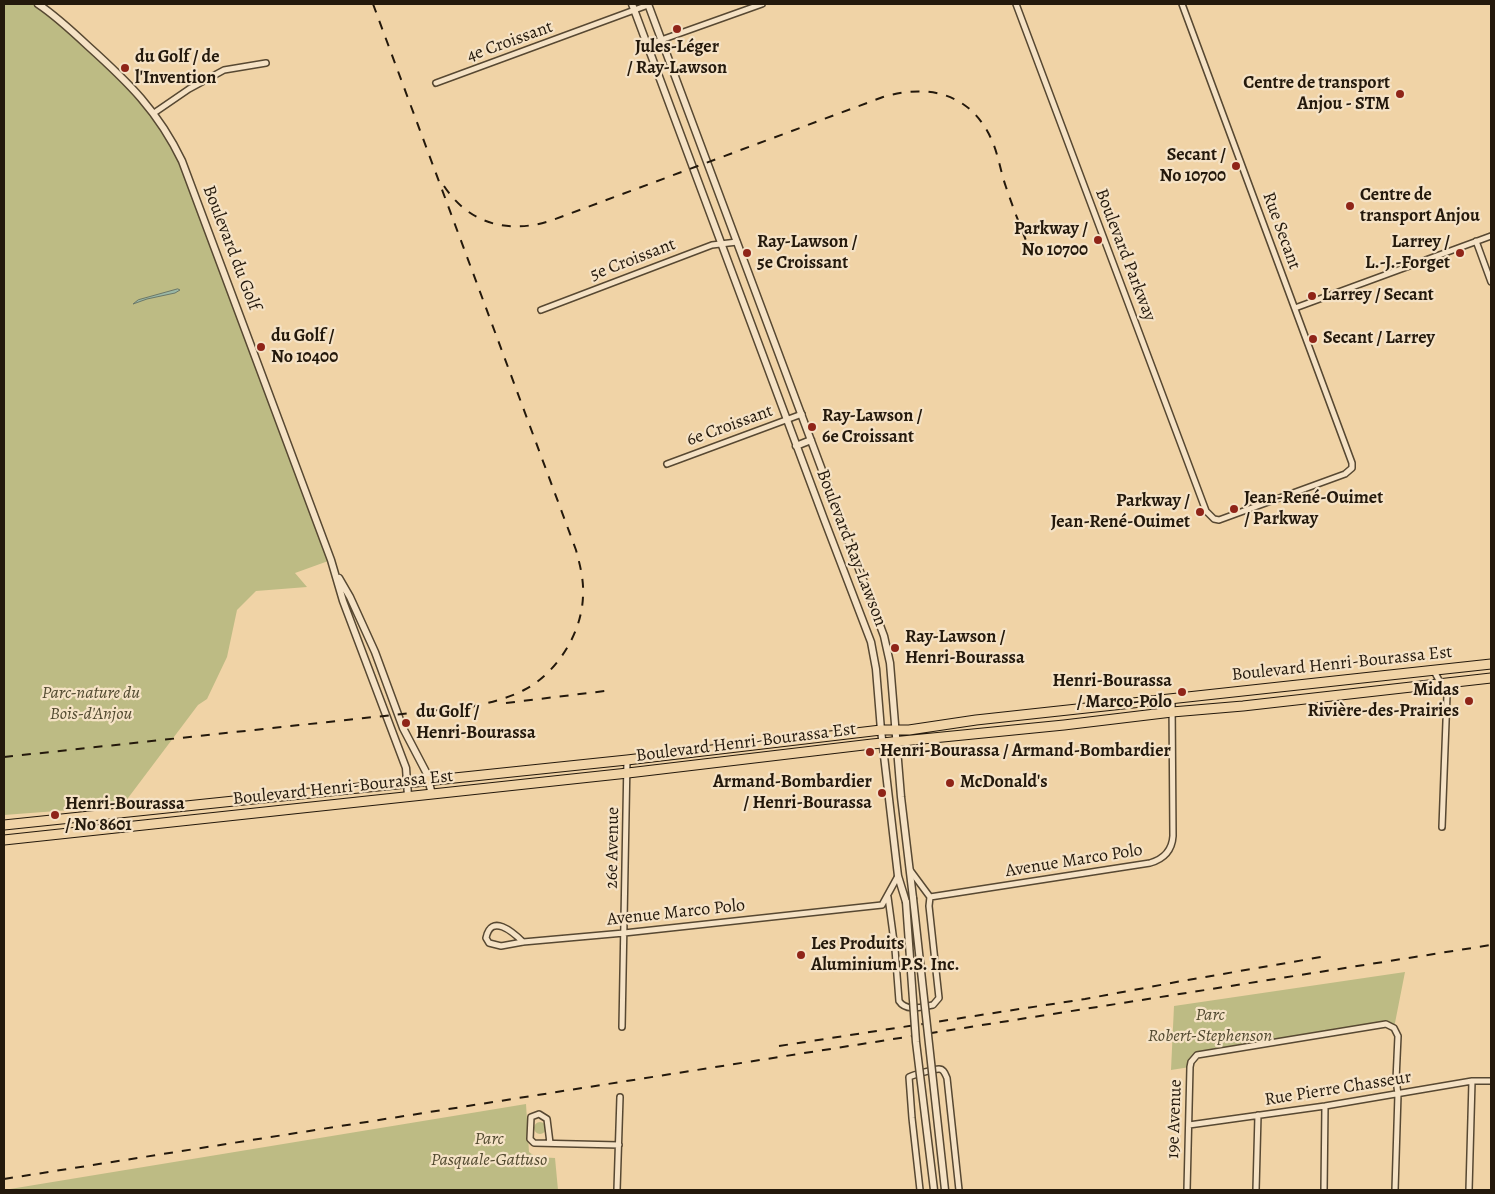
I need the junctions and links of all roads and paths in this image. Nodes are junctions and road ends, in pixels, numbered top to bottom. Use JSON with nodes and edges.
{"nodes":[{"id":1,"x":38,"y":4,"type":"edge"},
{"id":2,"x":648,"y":4,"type":"edge"},
{"id":3,"x":762,"y":4,"type":"edge"},
{"id":4,"x":1016,"y":4,"type":"edge"},
{"id":5,"x":1182,"y":4,"type":"edge"},
{"id":6,"x":633,"y":7,"type":"edge"},
{"id":7,"x":662,"y":40,"type":"junction"},
{"id":8,"x":647,"y":45,"type":"junction"},
{"id":9,"x":266,"y":63,"type":"dead end"},
{"id":10,"x":436,"y":83,"type":"dead end"},
{"id":11,"x":154,"y":113,"type":"junction"},
{"id":12,"x":1491,"y":236,"type":"edge"},
{"id":13,"x":738,"y":242,"type":"junction"},
{"id":14,"x":1476,"y":242,"type":"junction"},
{"id":15,"x":722,"y":244,"type":"junction"},
{"id":16,"x":1491,"y":282,"type":"edge"},
{"id":17,"x":1295,"y":308,"type":"junction"},
{"id":18,"x":541,"y":310,"type":"dead end"},
{"id":19,"x":802,"y":414,"type":"junction"},
{"id":20,"x":787,"y":420,"type":"junction"},
{"id":21,"x":811,"y":440,"type":"junction"},
{"id":22,"x":796,"y":446,"type":"junction"},
{"id":23,"x":667,"y":464,"type":"dead end"},
{"id":24,"x":1352,"y":468,"type":"joint"},
{"id":25,"x":337,"y":575,"type":"junction"},
{"id":26,"x":1491,"y":664,"type":"edge"},
{"id":27,"x":1434,"y":671,"type":"junction"},
{"id":28,"x":1491,"y":678,"type":"edge"},
{"id":29,"x":1442,"y":683,"type":"junction"},
{"id":30,"x":1172,"y":700,"type":"junction"},
{"id":31,"x":1172,"y":712,"type":"junction"},
{"id":32,"x":881,"y":730,"type":"junction"},
{"id":33,"x":897,"y":730,"type":"junction"},
{"id":34,"x":897,"y":742,"type":"junction"},
{"id":35,"x":883,"y":743,"type":"junction"},
{"id":36,"x":627,"y":760,"type":"junction"},
{"id":37,"x":628,"y":773,"type":"junction"},
{"id":38,"x":429,"y":781,"type":"junction"},
{"id":39,"x":407,"y":782,"type":"junction"},
{"id":40,"x":432,"y":794,"type":"junction"},
{"id":41,"x":408,"y":796,"type":"junction"},
{"id":42,"x":4,"y":825,"type":"edge"},
{"id":43,"x":1442,"y":827,"type":"dead end"},
{"id":44,"x":4,"y":840,"type":"edge"},
{"id":45,"x":910,"y":870,"type":"junction"},
{"id":46,"x":898,"y":876,"type":"junction"},
{"id":47,"x":888,"y":896,"type":"junction"},
{"id":48,"x":930,"y":897,"type":"junction"},
{"id":49,"x":624,"y":933,"type":"junction"},
{"id":50,"x":522,"y":942,"type":"junction"},
{"id":51,"x":622,"y":1027,"type":"dead end"},
{"id":52,"x":1472,"y":1081,"type":"junction"},
{"id":53,"x":1491,"y":1081,"type":"edge"},
{"id":54,"x":1398,"y":1094,"type":"junction"},
{"id":55,"x":620,"y":1097,"type":"dead end"},
{"id":56,"x":1325,"y":1106,"type":"junction"},
{"id":57,"x":1258,"y":1115,"type":"junction"},
{"id":58,"x":1189,"y":1125,"type":"junction"},
{"id":59,"x":550,"y":1143,"type":"junction"},
{"id":60,"x":619,"y":1145,"type":"junction"},
{"id":61,"x":617,"y":1190,"type":"edge"},
{"id":62,"x":920,"y":1190,"type":"edge"},
{"id":63,"x":934,"y":1190,"type":"edge"},
{"id":64,"x":945,"y":1190,"type":"edge"},
{"id":65,"x":959,"y":1190,"type":"edge"},
{"id":66,"x":1187,"y":1190,"type":"edge"},
{"id":67,"x":1256,"y":1190,"type":"edge"},
{"id":68,"x":1324,"y":1190,"type":"edge"},
{"id":69,"x":1395,"y":1190,"type":"edge"},
{"id":70,"x":1469,"y":1190,"type":"edge"}],
"edges":[{"from":1,"to":11,"type":"street","name":"Boulevard du Golf"},
{"from":2,"to":6,"type":"street","name":"4e Croissant"},
{"from":2,"to":7,"type":"street","name":"Boulevard Ray-Lawson"},
{"from":3,"to":7,"type":"street"},
{"from":4,"to":24,"type":"street","name":"Boulevard Parkway"},
{"from":5,"to":17,"type":"street","name":"Rue Secant"},
{"from":6,"to":8,"type":"street","name":"Boulevard Ray-Lawson"},
{"from":6,"to":10,"type":"street","name":"4e Croissant"},
{"from":7,"to":8,"type":"street"},
{"from":7,"to":13,"type":"street","name":"Boulevard Ray-Lawson"},
{"from":8,"to":15,"type":"street","name":"Boulevard Ray-Lawson"},
{"from":9,"to":11,"type":"street"},
{"from":11,"to":25,"type":"street","name":"Boulevard du Golf"},
{"from":12,"to":14,"type":"street"},
{"from":13,"to":15,"type":"street","name":"5e Croissant"},
{"from":13,"to":19,"type":"street","name":"Boulevard Ray-Lawson"},
{"from":14,"to":16,"type":"street"},
{"from":14,"to":17,"type":"street"},
{"from":15,"to":18,"type":"street","name":"5e Croissant"},
{"from":15,"to":20,"type":"street","name":"Boulevard Ray-Lawson"},
{"from":17,"to":24,"type":"street","name":"Rue Secant"},
{"from":19,"to":20,"type":"street","name":"6e Croissant"},
{"from":19,"to":21,"type":"street","name":"Boulevard Ray-Lawson"},
{"from":20,"to":22,"type":"street","name":"Boulevard Ray-Lawson"},
{"from":20,"to":23,"type":"street","name":"6e Croissant"},
{"from":21,"to":22,"type":"street"},
{"from":21,"to":33,"type":"street","name":"Boulevard Ray-Lawson"},
{"from":22,"to":32,"type":"street","name":"Boulevard Ray-Lawson"},
{"from":25,"to":38,"type":"street","name":"Boulevard du Golf"},
{"from":25,"to":39,"type":"street","name":"Boulevard du Golf"},
{"from":26,"to":27,"type":"main road","name":"Boulevard Henri-Bourassa Est"},
{"from":27,"to":29,"type":"street"},
{"from":27,"to":30,"type":"main road","name":"Boulevard Henri-Bourassa Est"},
{"from":28,"to":29,"type":"main road","name":"Boulevard Henri-Bourassa Est"},
{"from":29,"to":31,"type":"main road","name":"Boulevard Henri-Bourassa Est"},
{"from":29,"to":43,"type":"street"},
{"from":30,"to":31,"type":"street"},
{"from":30,"to":33,"type":"main road","name":"Boulevard Henri-Bourassa Est"},
{"from":31,"to":34,"type":"main road","name":"Boulevard Henri-Bourassa Est"},
{"from":31,"to":48,"type":"street","name":"Avenue Marco Polo"},
{"from":32,"to":33,"type":"main road","name":"Boulevard Henri-Bourassa Est"},
{"from":32,"to":35,"type":"street","name":"Boulevard Ray-Lawson"},
{"from":32,"to":36,"type":"main road","name":"Boulevard Henri-Bourassa Est"},
{"from":33,"to":34,"type":"street","name":"Boulevard Ray-Lawson"},
{"from":34,"to":35,"type":"main road","name":"Boulevard Henri-Bourassa Est"},
{"from":34,"to":45,"type":"street","name":"Boulevard Ray-Lawson"},
{"from":35,"to":37,"type":"main road","name":"Boulevard Henri-Bourassa Est"},
{"from":35,"to":46,"type":"street","name":"Boulevard Ray-Lawson"},
{"from":36,"to":37,"type":"street","name":"26e Avenue"},
{"from":36,"to":38,"type":"main road","name":"Boulevard Henri-Bourassa Est"},
{"from":37,"to":40,"type":"main road","name":"Boulevard Henri-Bourassa Est"},
{"from":37,"to":49,"type":"street","name":"26e Avenue"},
{"from":38,"to":39,"type":"main road","name":"Boulevard Henri-Bourassa Est"},
{"from":38,"to":40,"type":"street","name":"Boulevard du Golf"},
{"from":39,"to":41,"type":"street","name":"Boulevard du Golf"},
{"from":39,"to":42,"type":"main road","name":"Boulevard Henri-Bourassa Est"},
{"from":40,"to":41,"type":"main road","name":"Boulevard Henri-Bourassa Est"},
{"from":41,"to":44,"type":"main road","name":"Boulevard Henri-Bourassa Est"},
{"from":45,"to":48,"type":"street"},
{"from":45,"to":64,"type":"street","name":"Boulevard Ray-Lawson","bridge":true},
{"from":46,"to":47,"type":"street"},
{"from":46,"to":63,"type":"street","name":"Boulevard Ray-Lawson","bridge":true},
{"from":47,"to":48,"type":"street"},
{"from":47,"to":49,"type":"street","name":"Avenue Marco Polo"},
{"from":49,"to":50,"type":"street","name":"Avenue Marco Polo"},
{"from":49,"to":51,"type":"street","name":"26e Avenue"},
{"from":50,"to":50,"type":"street","name":"Avenue Marco Polo"},
{"from":52,"to":53,"type":"street","name":"Rue Pierre Chasseur"},
{"from":52,"to":54,"type":"street","name":"Rue Pierre Chasseur"},
{"from":52,"to":70,"type":"street"},
{"from":54,"to":56,"type":"street","name":"Rue Pierre Chasseur"},
{"from":54,"to":58,"type":"street","name":"19e Avenue"},
{"from":54,"to":69,"type":"street"},
{"from":55,"to":60,"type":"street"},
{"from":56,"to":57,"type":"street","name":"Rue Pierre Chasseur"},
{"from":56,"to":68,"type":"street"},
{"from":57,"to":58,"type":"street","name":"Rue Pierre Chasseur"},
{"from":57,"to":67,"type":"street"},
{"from":58,"to":66,"type":"street","name":"19e Avenue"},
{"from":59,"to":59,"type":"street"},
{"from":59,"to":60,"type":"street"},
{"from":60,"to":61,"type":"street"},
{"from":62,"to":65,"type":"street"}]}
